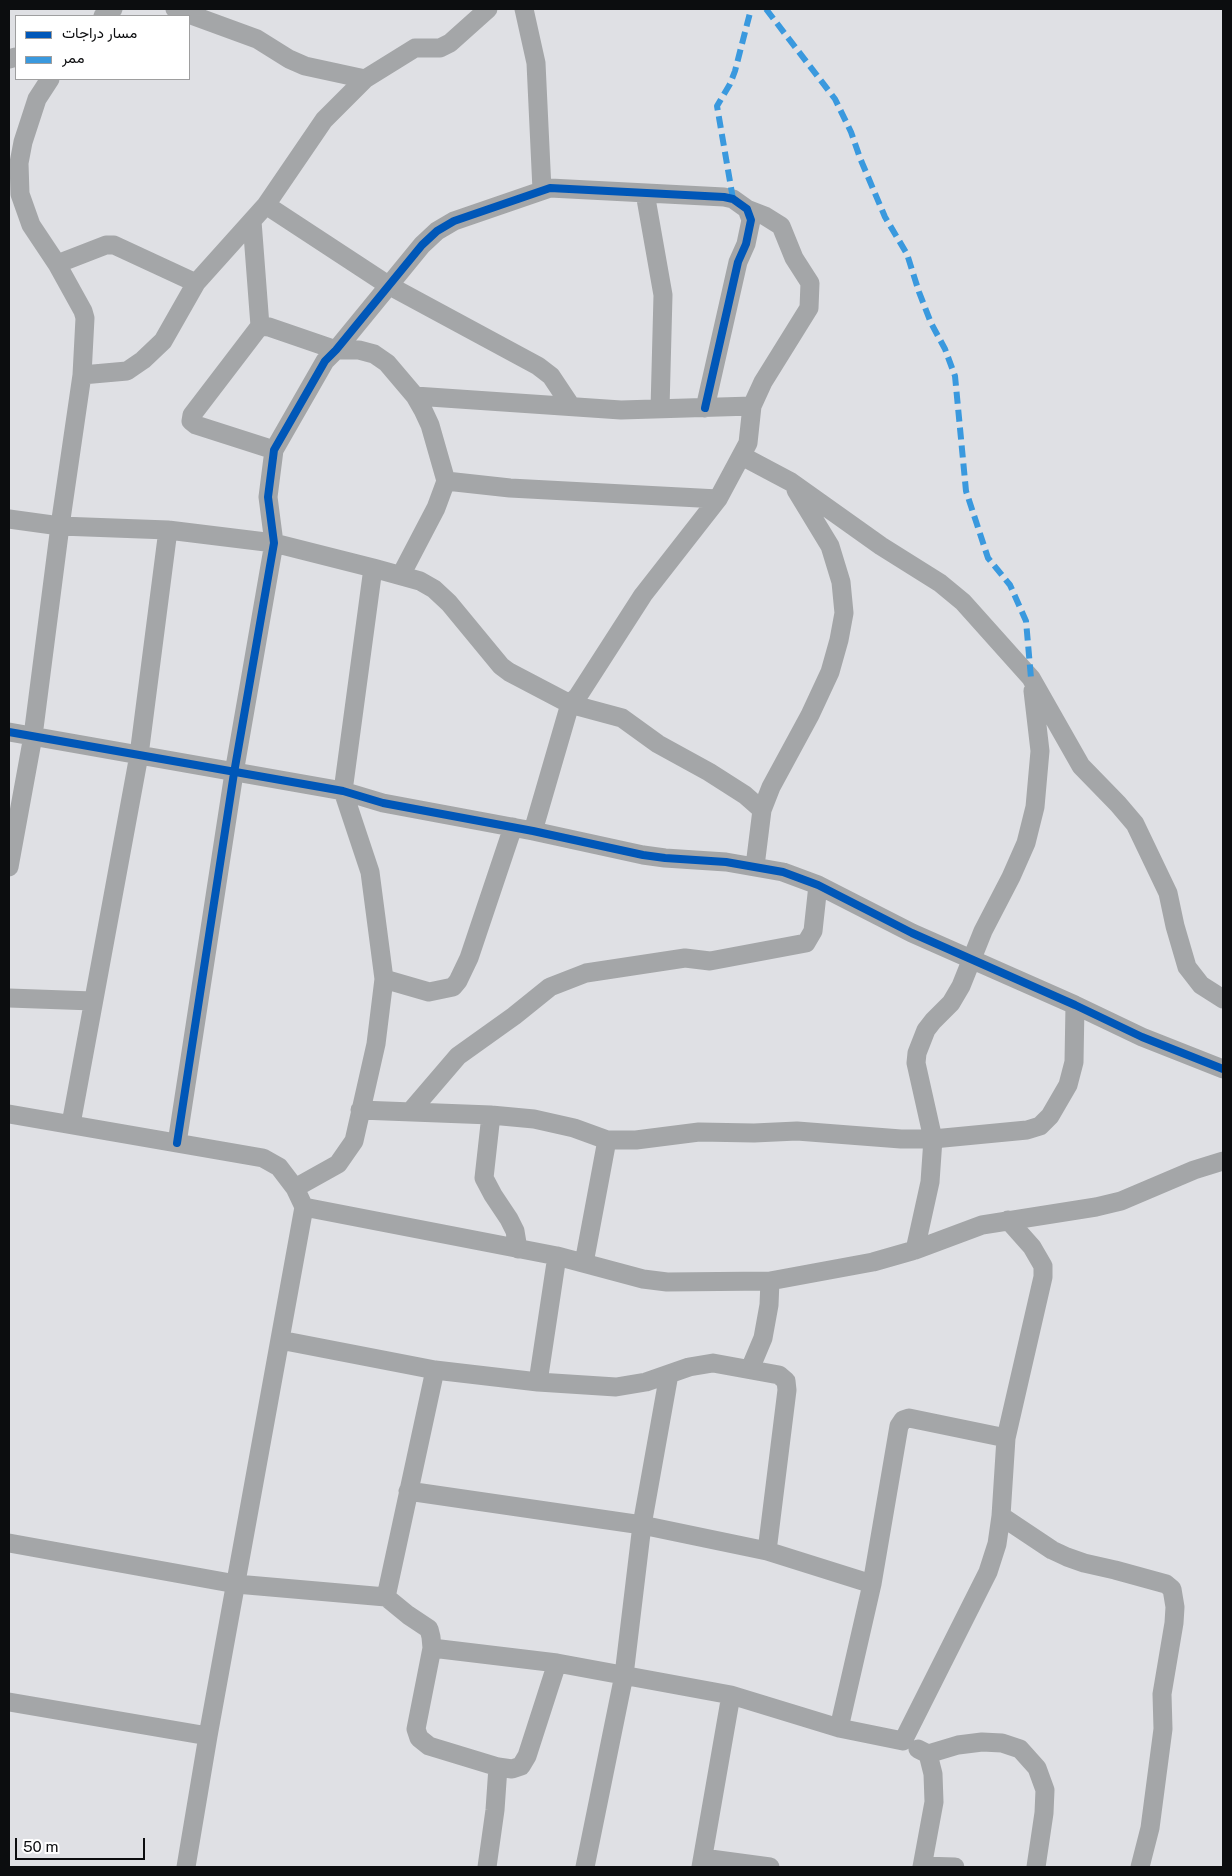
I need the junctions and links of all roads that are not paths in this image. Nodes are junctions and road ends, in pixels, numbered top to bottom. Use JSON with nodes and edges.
{"nodes":[{"id":1,"x":175,"y":9,"type":"edge"},
{"id":2,"x":488,"y":9,"type":"edge"},
{"id":3,"x":524,"y":9,"type":"edge"},
{"id":4,"x":365,"y":79,"type":"junction"},
{"id":5,"x":49,"y":80,"type":"edge"},
{"id":6,"x":16,"y":138,"type":"edge"},
{"id":7,"x":542,"y":190,"type":"junction"},
{"id":8,"x":645,"y":193,"type":"junction"},
{"id":9,"x":266,"y":205,"type":"junction"},
{"id":10,"x":747,"y":209,"type":"junction"},
{"id":11,"x":252,"y":221,"type":"junction"},
{"id":12,"x":56,"y":264,"type":"junction"},
{"id":13,"x":196,"y":283,"type":"junction"},
{"id":14,"x":388,"y":285,"type":"junction"},
{"id":15,"x":260,"y":326,"type":"junction"},
{"id":16,"x":336,"y":350,"type":"junction"},
{"id":17,"x":82,"y":375,"type":"junction"},
{"id":18,"x":415,"y":396,"type":"junction"},
{"id":19,"x":571,"y":406,"type":"junction"},
{"id":20,"x":752,"y":406,"type":"junction"},
{"id":21,"x":705,"y":408,"type":"junction"},
{"id":22,"x":660,"y":409,"type":"junction"},
{"id":23,"x":274,"y":450,"type":"junction"},
{"id":24,"x":742,"y":456,"type":"junction"},
{"id":25,"x":446,"y":482,"type":"junction"},
{"id":26,"x":791,"y":482,"type":"junction"},
{"id":27,"x":718,"y":500,"type":"junction"},
{"id":28,"x":9,"y":519,"type":"edge"},
{"id":29,"x":60,"y":526,"type":"junction"},
{"id":30,"x":168,"y":530,"type":"junction"},
{"id":31,"x":274,"y":543,"type":"junction"},
{"id":32,"x":373,"y":568,"type":"junction"},
{"id":33,"x":401,"y":576,"type":"junction"},
{"id":34,"x":1031,"y":678,"type":"junction"},
{"id":35,"x":570,"y":704,"type":"junction"},
{"id":36,"x":9,"y":732,"type":"edge"},
{"id":37,"x":33,"y":736,"type":"junction"},
{"id":38,"x":139,"y":755,"type":"junction"},
{"id":39,"x":234,"y":773,"type":"junction"},
{"id":40,"x":343,"y":790,"type":"junction"},
{"id":41,"x":762,"y":810,"type":"junction"},
{"id":42,"x":513,"y":827,"type":"junction"},
{"id":43,"x":533,"y":831,"type":"junction"},
{"id":44,"x":755,"y":866,"type":"junction"},
{"id":45,"x":9,"y":867,"type":"edge"},
{"id":46,"x":818,"y":885,"type":"junction"},
{"id":47,"x":971,"y":959,"type":"junction"},
{"id":48,"x":384,"y":979,"type":"junction"},
{"id":49,"x":9,"y":998,"type":"edge"},
{"id":50,"x":1223,"y":999,"type":"edge"},
{"id":51,"x":94,"y":1001,"type":"junction"},
{"id":52,"x":1076,"y":1005,"type":"junction"},
{"id":53,"x":1223,"y":1069,"type":"edge"},
{"id":54,"x":360,"y":1110,"type":"junction"},
{"id":55,"x":410,"y":1112,"type":"junction"},
{"id":56,"x":9,"y":1114,"type":"edge"},
{"id":57,"x":491,"y":1115,"type":"junction"},
{"id":58,"x":71,"y":1124,"type":"junction"},
{"id":59,"x":933,"y":1139,"type":"junction"},
{"id":60,"x":607,"y":1140,"type":"junction"},
{"id":61,"x":178,"y":1143,"type":"junction"},
{"id":62,"x":1223,"y":1160,"type":"edge"},
{"id":63,"x":295,"y":1188,"type":"junction"},
{"id":64,"x":304,"y":1207,"type":"junction"},
{"id":65,"x":1008,"y":1220,"type":"junction"},
{"id":66,"x":518,"y":1249,"type":"junction"},
{"id":67,"x":916,"y":1250,"type":"junction"},
{"id":68,"x":557,"y":1256,"type":"junction"},
{"id":69,"x":584,"y":1263,"type":"junction"},
{"id":70,"x":770,"y":1280,"type":"junction"},
{"id":71,"x":280,"y":1340,"type":"junction"},
{"id":72,"x":750,"y":1369,"type":"junction"},
{"id":73,"x":435,"y":1370,"type":"junction"},
{"id":74,"x":669,"y":1374,"type":"junction"},
{"id":75,"x":538,"y":1382,"type":"junction"},
{"id":76,"x":1006,"y":1438,"type":"junction"},
{"id":77,"x":408,"y":1490,"type":"junction"},
{"id":78,"x":1002,"y":1516,"type":"junction"},
{"id":79,"x":642,"y":1525,"type":"junction"},
{"id":80,"x":9,"y":1543,"type":"edge"},
{"id":81,"x":767,"y":1551,"type":"junction"},
{"id":82,"x":236,"y":1584,"type":"junction"},
{"id":83,"x":872,"y":1584,"type":"junction"},
{"id":84,"x":386,"y":1597,"type":"junction"},
{"id":85,"x":432,"y":1648,"type":"junction"},
{"id":86,"x":557,"y":1662,"type":"junction"},
{"id":87,"x":624,"y":1675,"type":"junction"},
{"id":88,"x":731,"y":1695,"type":"junction"},
{"id":89,"x":9,"y":1702,"type":"edge"},
{"id":90,"x":839,"y":1728,"type":"junction"},
{"id":91,"x":208,"y":1736,"type":"junction"},
{"id":92,"x":903,"y":1741,"type":"junction"},
{"id":93,"x":928,"y":1754,"type":"junction"},
{"id":94,"x":498,"y":1767,"type":"junction"},
{"id":95,"x":702,"y":1862,"type":"edge"},
{"id":96,"x":922,"y":1866,"type":"edge"},
{"id":97,"x":186,"y":1867,"type":"edge"},
{"id":98,"x":487,"y":1867,"type":"edge"},
{"id":99,"x":585,"y":1867,"type":"edge"},
{"id":100,"x":770,"y":1867,"type":"edge"},
{"id":101,"x":955,"y":1867,"type":"edge"},
{"id":102,"x":1036,"y":1867,"type":"edge"},
{"id":103,"x":1140,"y":1867,"type":"edge"}],
"edges":[{"from":1,"to":4,"type":"street"},
{"from":2,"to":4,"type":"street"},
{"from":3,"to":7,"type":"street"},
{"from":4,"to":9,"type":"street"},
{"from":5,"to":6,"type":"street"},
{"from":6,"to":12,"type":"street"},
{"from":7,"to":8,"type":"street"},
{"from":7,"to":14,"type":"street"},
{"from":8,"to":10,"type":"street"},
{"from":8,"to":22,"type":"street"},
{"from":9,"to":11,"type":"street"},
{"from":9,"to":14,"type":"street"},
{"from":10,"to":20,"type":"street"},
{"from":10,"to":21,"type":"street"},
{"from":11,"to":13,"type":"street"},
{"from":11,"to":15,"type":"street"},
{"from":12,"to":13,"type":"street"},
{"from":12,"to":17,"type":"street"},
{"from":13,"to":17,"type":"street"},
{"from":14,"to":16,"type":"street"},
{"from":14,"to":19,"type":"street"},
{"from":15,"to":16,"type":"street"},
{"from":15,"to":23,"type":"street"},
{"from":16,"to":18,"type":"street"},
{"from":16,"to":23,"type":"street"},
{"from":17,"to":29,"type":"street"},
{"from":18,"to":19,"type":"street"},
{"from":18,"to":25,"type":"street"},
{"from":19,"to":22,"type":"street"},
{"from":20,"to":21,"type":"street"},
{"from":20,"to":24,"type":"street"},
{"from":21,"to":22,"type":"street"},
{"from":23,"to":31,"type":"street"},
{"from":24,"to":26,"type":"street"},
{"from":24,"to":27,"type":"street"},
{"from":25,"to":27,"type":"street"},
{"from":25,"to":33,"type":"street"},
{"from":26,"to":34,"type":"street"},
{"from":26,"to":41,"type":"street"},
{"from":27,"to":35,"type":"street"},
{"from":28,"to":29,"type":"street"},
{"from":29,"to":30,"type":"street"},
{"from":29,"to":37,"type":"street"},
{"from":30,"to":31,"type":"street"},
{"from":30,"to":38,"type":"street"},
{"from":31,"to":32,"type":"street"},
{"from":31,"to":39,"type":"street"},
{"from":32,"to":33,"type":"street"},
{"from":32,"to":40,"type":"street"},
{"from":33,"to":35,"type":"street"},
{"from":34,"to":47,"type":"street"},
{"from":34,"to":50,"type":"street"},
{"from":35,"to":41,"type":"street"},
{"from":35,"to":43,"type":"street"},
{"from":36,"to":37,"type":"street"},
{"from":37,"to":38,"type":"street"},
{"from":37,"to":45,"type":"street"},
{"from":38,"to":39,"type":"street"},
{"from":38,"to":51,"type":"street"},
{"from":39,"to":40,"type":"street"},
{"from":39,"to":61,"type":"street"},
{"from":40,"to":42,"type":"street"},
{"from":40,"to":48,"type":"street"},
{"from":41,"to":44,"type":"street"},
{"from":42,"to":43,"type":"street"},
{"from":42,"to":48,"type":"street"},
{"from":43,"to":44,"type":"street"},
{"from":44,"to":46,"type":"street"},
{"from":46,"to":47,"type":"street"},
{"from":46,"to":55,"type":"street"},
{"from":47,"to":52,"type":"street"},
{"from":47,"to":59,"type":"street"},
{"from":48,"to":54,"type":"street"},
{"from":49,"to":51,"type":"street"},
{"from":51,"to":58,"type":"street"},
{"from":52,"to":53,"type":"street"},
{"from":52,"to":59,"type":"street"},
{"from":54,"to":55,"type":"street"},
{"from":54,"to":63,"type":"street"},
{"from":55,"to":57,"type":"street"},
{"from":56,"to":58,"type":"street"},
{"from":57,"to":60,"type":"street"},
{"from":57,"to":66,"type":"street"},
{"from":58,"to":61,"type":"street"},
{"from":59,"to":60,"type":"street"},
{"from":59,"to":67,"type":"street"},
{"from":60,"to":69,"type":"street"},
{"from":61,"to":63,"type":"street"},
{"from":62,"to":65,"type":"street"},
{"from":63,"to":64,"type":"street"},
{"from":64,"to":66,"type":"street"},
{"from":64,"to":71,"type":"street"},
{"from":65,"to":67,"type":"street"},
{"from":65,"to":76,"type":"street"},
{"from":66,"to":68,"type":"street"},
{"from":67,"to":70,"type":"street"},
{"from":68,"to":69,"type":"street"},
{"from":68,"to":75,"type":"street"},
{"from":69,"to":70,"type":"street"},
{"from":70,"to":72,"type":"street"},
{"from":71,"to":73,"type":"street"},
{"from":71,"to":82,"type":"street"},
{"from":72,"to":74,"type":"street"},
{"from":72,"to":81,"type":"street"},
{"from":73,"to":75,"type":"street"},
{"from":73,"to":77,"type":"street"},
{"from":74,"to":75,"type":"street"},
{"from":74,"to":79,"type":"street"},
{"from":76,"to":78,"type":"street"},
{"from":76,"to":83,"type":"street"},
{"from":77,"to":79,"type":"street"},
{"from":77,"to":84,"type":"street"},
{"from":78,"to":92,"type":"street"},
{"from":78,"to":103,"type":"street"},
{"from":79,"to":81,"type":"street"},
{"from":79,"to":87,"type":"street"},
{"from":80,"to":82,"type":"street"},
{"from":81,"to":83,"type":"street"},
{"from":82,"to":84,"type":"street"},
{"from":82,"to":91,"type":"street"},
{"from":83,"to":90,"type":"street"},
{"from":84,"to":85,"type":"street"},
{"from":85,"to":86,"type":"street"},
{"from":85,"to":94,"type":"street"},
{"from":86,"to":87,"type":"street"},
{"from":86,"to":94,"type":"street"},
{"from":87,"to":88,"type":"street"},
{"from":87,"to":99,"type":"street"},
{"from":88,"to":90,"type":"street"},
{"from":88,"to":95,"type":"street"},
{"from":89,"to":91,"type":"street"},
{"from":90,"to":92,"type":"street"},
{"from":91,"to":97,"type":"street"},
{"from":92,"to":93,"type":"street"},
{"from":93,"to":96,"type":"street"},
{"from":93,"to":102,"type":"street"},
{"from":94,"to":98,"type":"street"},
{"from":95,"to":100,"type":"street"},
{"from":96,"to":101,"type":"street"}]}
